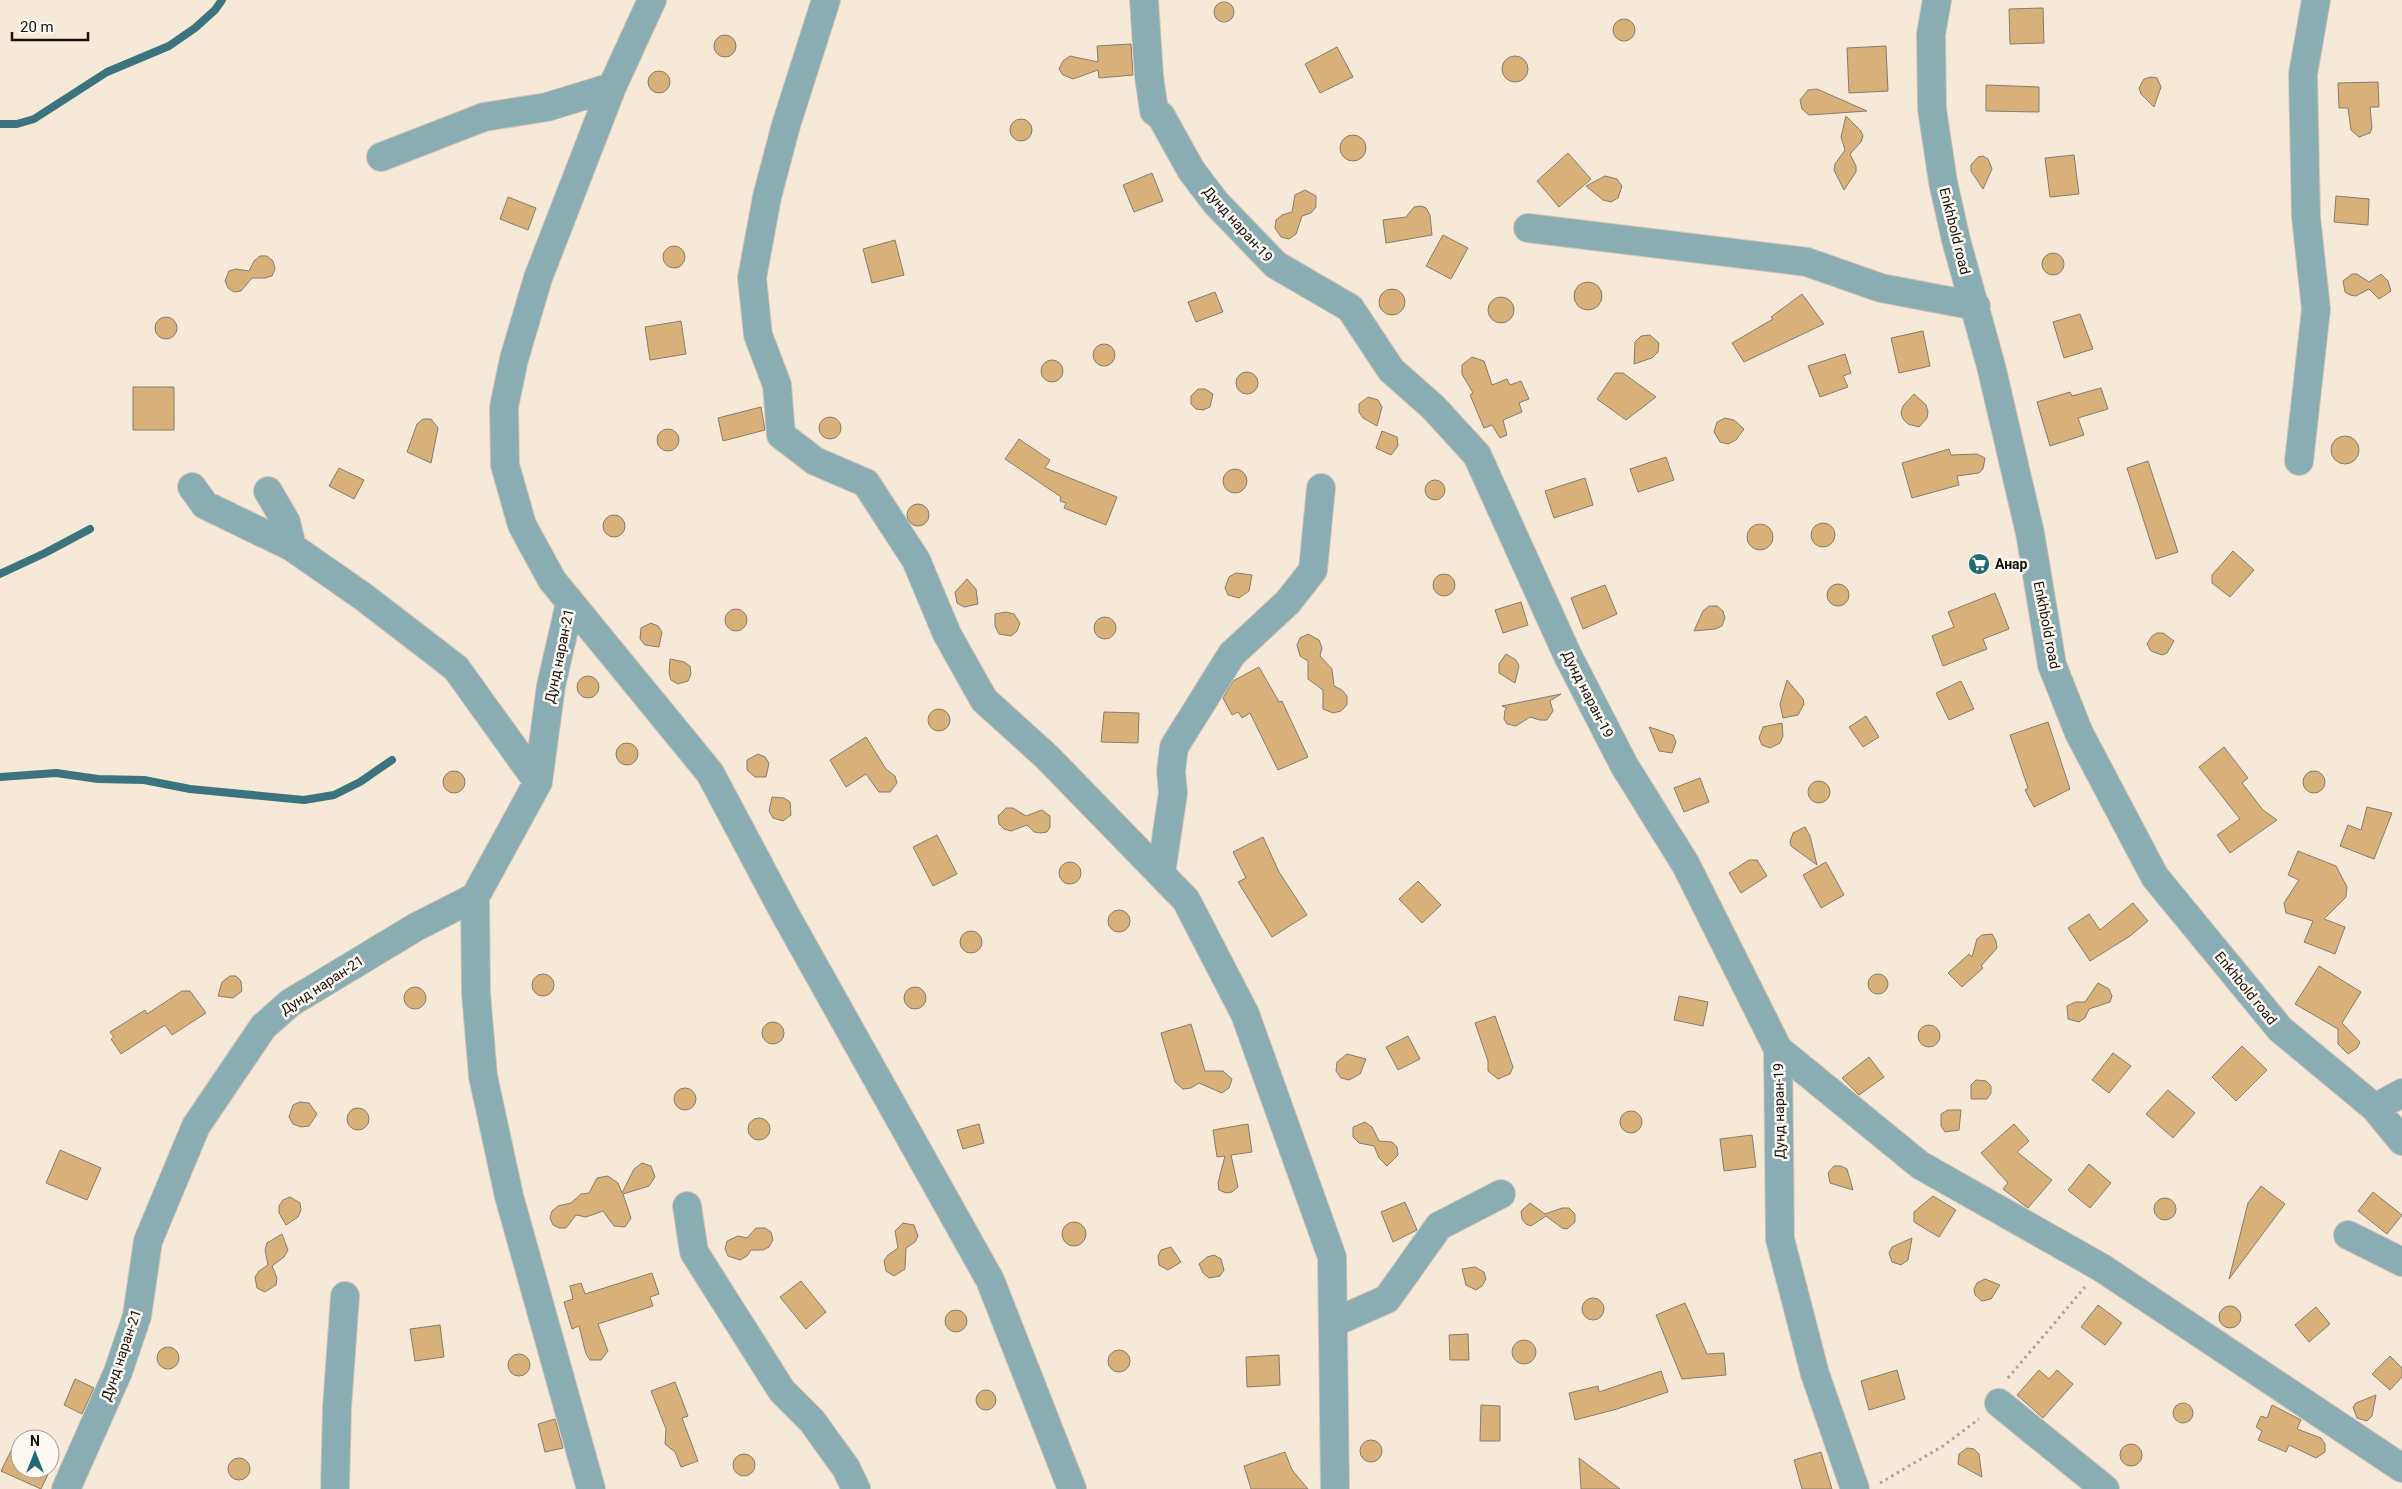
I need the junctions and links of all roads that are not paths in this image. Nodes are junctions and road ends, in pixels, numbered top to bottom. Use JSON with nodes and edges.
{"nodes":[{"id":1,"x":652,"y":0,"type":"edge"},
{"id":2,"x":826,"y":0,"type":"edge"},
{"id":3,"x":1144,"y":0,"type":"edge"},
{"id":4,"x":1937,"y":0,"type":"edge"},
{"id":5,"x":2316,"y":0,"type":"edge"},
{"id":6,"x":612,"y":87,"type":"junction"},
{"id":7,"x":381,"y":157,"type":"dead end"},
{"id":8,"x":1528,"y":228,"type":"dead end"},
{"id":9,"x":1976,"y":306,"type":"junction"},
{"id":10,"x":2299,"y":461,"type":"dead end"},
{"id":11,"x":192,"y":487,"type":"dead end"},
{"id":12,"x":1321,"y":488,"type":"dead end"},
{"id":13,"x":268,"y":491,"type":"dead end"},
{"id":14,"x":292,"y":547,"type":"junction"},
{"id":15,"x":570,"y":603,"type":"junction"},
{"id":16,"x":538,"y":782,"type":"junction"},
{"id":17,"x":1161,"y":873,"type":"junction"},
{"id":18,"x":475,"y":897,"type":"junction"},
{"id":19,"x":1778,"y":1048,"type":"junction"},
{"id":20,"x":2402,"y":1093,"type":"edge"},
{"id":21,"x":2375,"y":1108,"type":"junction"},
{"id":22,"x":2402,"y":1141,"type":"edge"},
{"id":23,"x":1501,"y":1194,"type":"dead end"},
{"id":24,"x":687,"y":1206,"type":"dead end"},
{"id":25,"x":2348,"y":1235,"type":"dead end"},
{"id":26,"x":2402,"y":1262,"type":"edge"},
{"id":27,"x":345,"y":1296,"type":"dead end"},
{"id":28,"x":1333,"y":1323,"type":"junction"},
{"id":29,"x":1996,"y":1400,"type":"road end"},
{"id":30,"x":2402,"y":1468,"type":"edge"},
{"id":31,"x":1866,"y":1487,"type":"edge"},
{"id":32,"x":66,"y":1489,"type":"edge"},
{"id":33,"x":334,"y":1489,"type":"edge"},
{"id":34,"x":591,"y":1489,"type":"edge"},
{"id":35,"x":856,"y":1489,"type":"edge"},
{"id":36,"x":1072,"y":1489,"type":"edge"},
{"id":37,"x":1335,"y":1489,"type":"edge"},
{"id":38,"x":2105,"y":1489,"type":"edge"}],
"edges":[{"from":1,"to":6,"type":"street"},
{"from":2,"to":17,"type":"street"},
{"from":3,"to":19,"type":"street","name":"Дунд наран-19"},
{"from":4,"to":9,"type":"street","name":"Enkhbold road"},
{"from":5,"to":10,"type":"street"},
{"from":6,"to":7,"type":"street"},
{"from":6,"to":15,"type":"street"},
{"from":8,"to":9,"type":"street"},
{"from":9,"to":21,"type":"street","name":"Enkhbold road"},
{"from":11,"to":14,"type":"street"},
{"from":12,"to":17,"type":"street"},
{"from":13,"to":14,"type":"street"},
{"from":14,"to":16,"type":"street"},
{"from":15,"to":16,"type":"street","name":"Дунд наран-21"},
{"from":15,"to":36,"type":"street"},
{"from":16,"to":18,"type":"street","name":"Дунд наран-21"},
{"from":17,"to":28,"type":"street"},
{"from":18,"to":32,"type":"street","name":"Дунд наран-21"},
{"from":18,"to":34,"type":"street"},
{"from":19,"to":30,"type":"street"},
{"from":19,"to":31,"type":"street","name":"Дунд наран-19"},
{"from":20,"to":21,"type":"street"},
{"from":21,"to":22,"type":"street","name":"Enkhbold road"},
{"from":23,"to":28,"type":"street"},
{"from":24,"to":35,"type":"street"},
{"from":25,"to":26,"type":"street"},
{"from":27,"to":33,"type":"street"},
{"from":28,"to":37,"type":"street"},
{"from":29,"to":38,"type":"street"}]}
